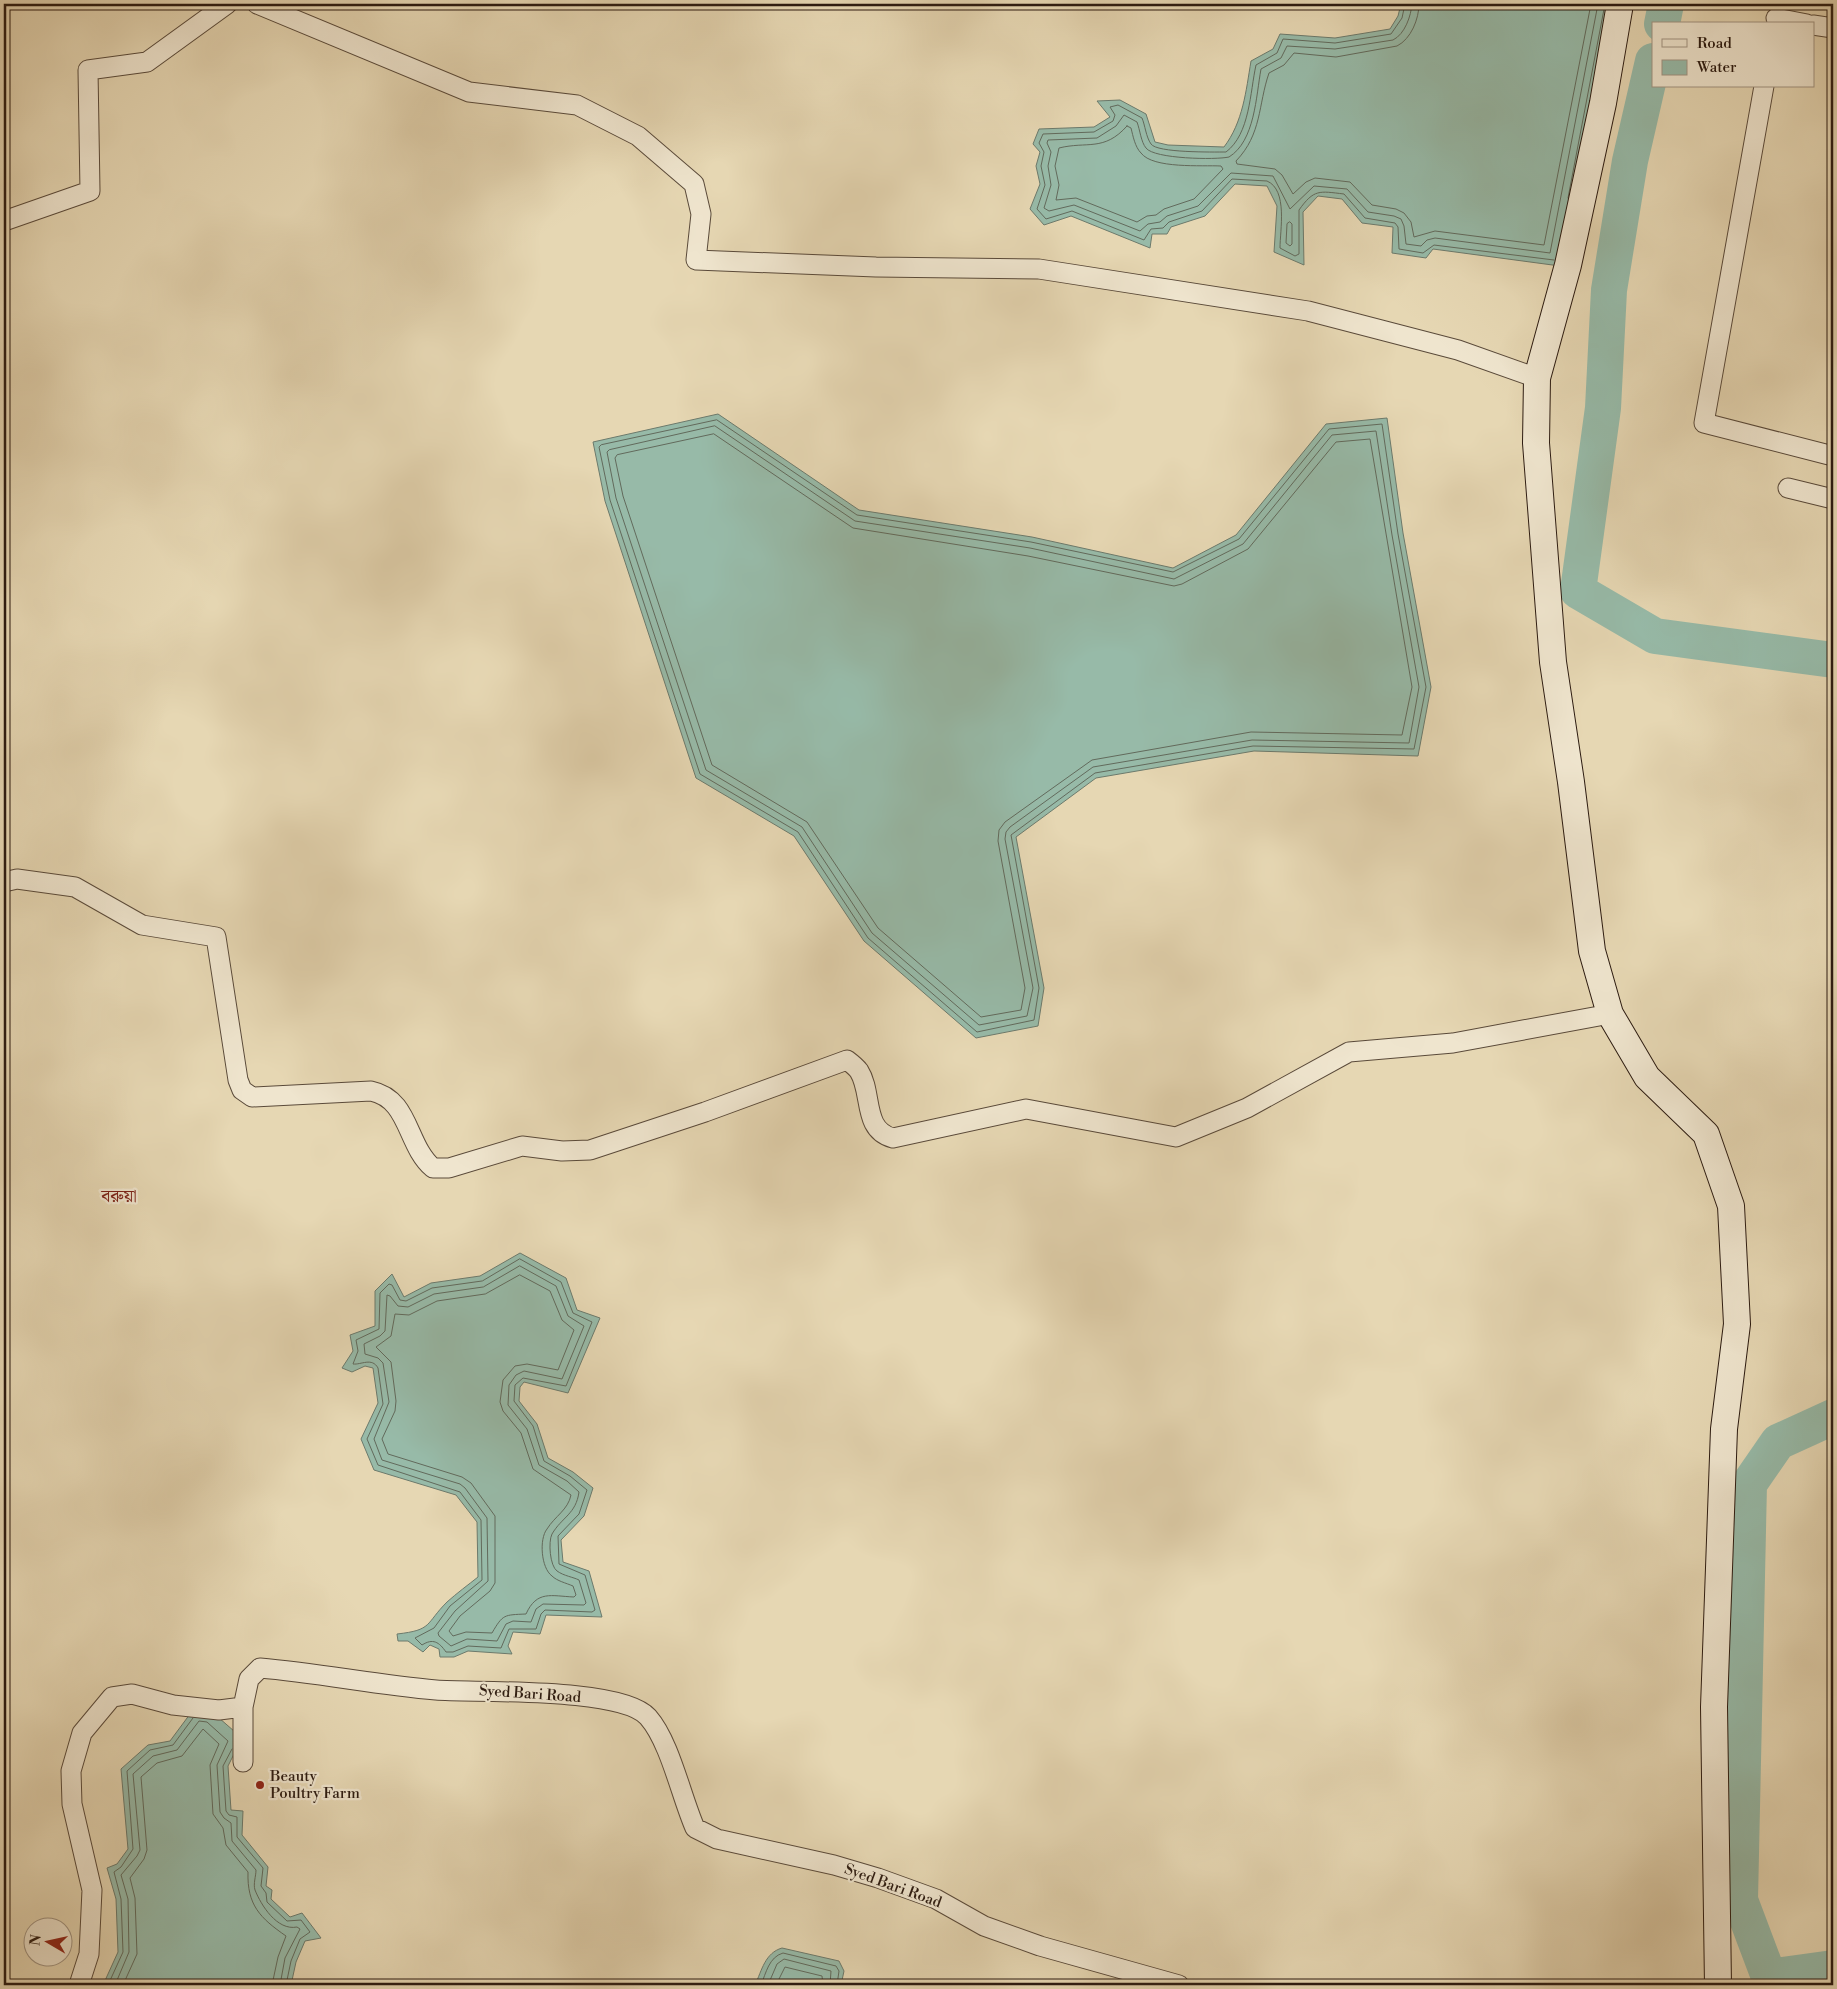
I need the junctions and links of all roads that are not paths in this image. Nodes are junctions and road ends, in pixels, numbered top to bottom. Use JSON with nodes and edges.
{"nodes":[{"id":1,"x":228,"y":4,"type":"edge"},
{"id":2,"x":257,"y":4,"type":"edge"},
{"id":3,"x":1620,"y":4,"type":"edge"},
{"id":4,"x":1777,"y":15,"type":"edge"},
{"id":5,"x":1800,"y":22,"type":"edge"},
{"id":6,"x":1814,"y":25,"type":"edge"},
{"id":7,"x":1833,"y":28,"type":"edge"},
{"id":8,"x":1764,"y":88,"type":"edge"},
{"id":9,"x":4,"y":221,"type":"edge"},
{"id":10,"x":1537,"y":378,"type":"junction"},
{"id":11,"x":1833,"y":456,"type":"edge"},
{"id":12,"x":1788,"y":488,"type":"dead end"},
{"id":13,"x":1833,"y":500,"type":"edge"},
{"id":14,"x":4,"y":882,"type":"edge"},
{"id":15,"x":1610,"y":1014,"type":"junction"},
{"id":16,"x":243,"y":1706,"type":"junction"},
{"id":17,"x":243,"y":1762,"type":"dead end"},
{"id":18,"x":79,"y":1985,"type":"edge"},
{"id":19,"x":1179,"y":1985,"type":"edge"},
{"id":20,"x":1718,"y":1985,"type":"edge"}],
"edges":[{"from":1,"to":9,"type":"street"},
{"from":2,"to":10,"type":"street"},
{"from":3,"to":10,"type":"street"},
{"from":4,"to":5,"type":"street"},
{"from":6,"to":7,"type":"street"},
{"from":8,"to":11,"type":"street"},
{"from":10,"to":15,"type":"street"},
{"from":12,"to":13,"type":"street"},
{"from":14,"to":15,"type":"street"},
{"from":15,"to":20,"type":"street"},
{"from":16,"to":17,"type":"street"},
{"from":16,"to":18,"type":"street"},
{"from":16,"to":19,"type":"street","name":"Syed Bari Road"}]}
